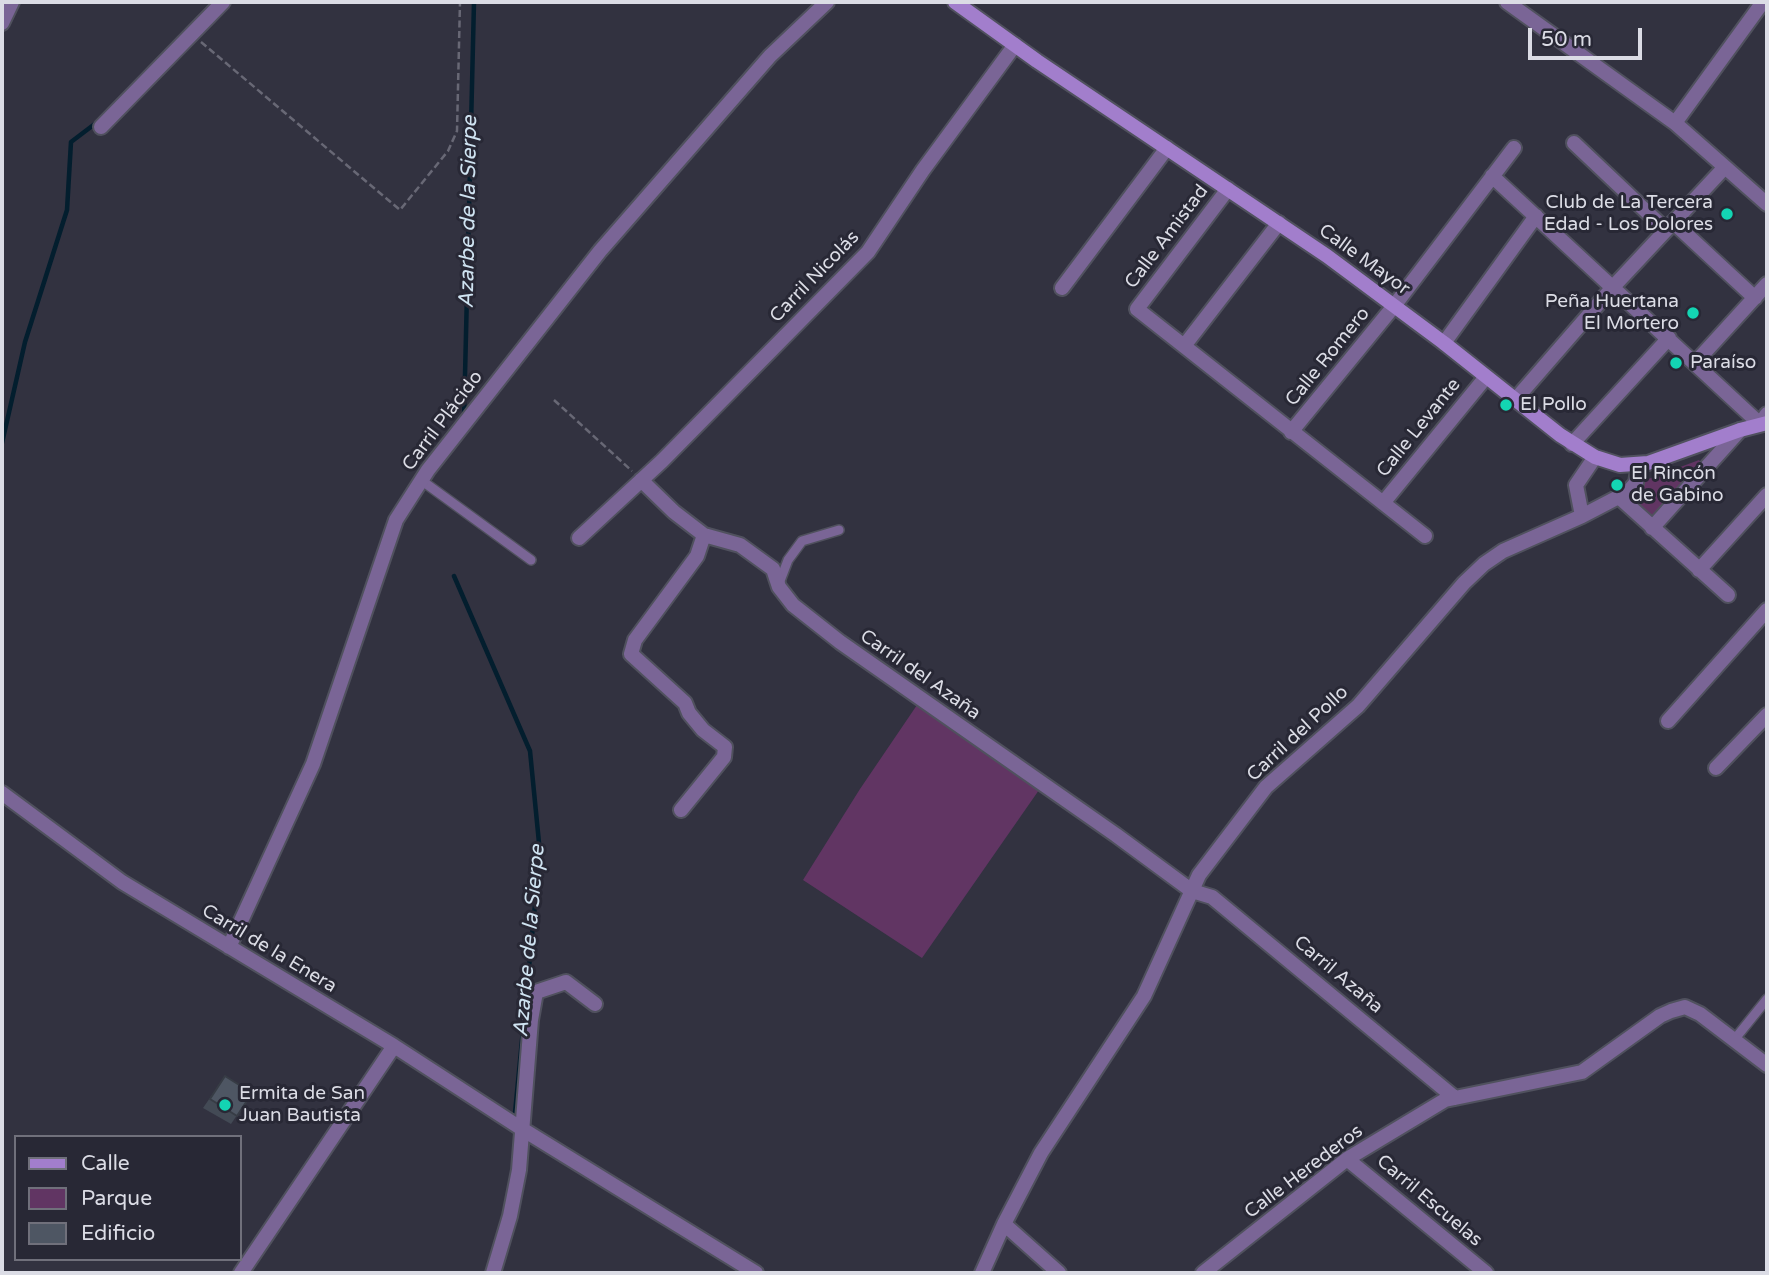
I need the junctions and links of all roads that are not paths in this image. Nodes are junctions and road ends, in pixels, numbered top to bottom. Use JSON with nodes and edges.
{"nodes":[{"id":1,"x":12,"y":2,"type":"edge"},
{"id":2,"x":223,"y":2,"type":"edge"},
{"id":3,"x":827,"y":2,"type":"edge"},
{"id":4,"x":955,"y":2,"type":"edge"},
{"id":5,"x":1507,"y":2,"type":"edge"},
{"id":6,"x":1763,"y":2,"type":"edge"},
{"id":7,"x":2,"y":23,"type":"edge"},
{"id":8,"x":1015,"y":45,"type":"junction"},
{"id":9,"x":1675,"y":122,"type":"junction"},
{"id":10,"x":101,"y":127,"type":"dead end"},
{"id":11,"x":1574,"y":143,"type":"dead end"},
{"id":12,"x":1167,"y":148,"type":"junction"},
{"id":13,"x":1514,"y":148,"type":"dead end"},
{"id":14,"x":1725,"y":167,"type":"junction"},
{"id":15,"x":1492,"y":176,"type":"junction"},
{"id":16,"x":1228,"y":189,"type":"junction"},
{"id":17,"x":1767,"y":204,"type":"edge"},
{"id":18,"x":1536,"y":216,"type":"junction"},
{"id":19,"x":1279,"y":223,"type":"junction"},
{"id":20,"x":1670,"y":226,"type":"junction"},
{"id":21,"x":1767,"y":284,"type":"edge"},
{"id":22,"x":1613,"y":287,"type":"junction"},
{"id":23,"x":1062,"y":288,"type":"dead end"},
{"id":24,"x":1755,"y":298,"type":"junction"},
{"id":25,"x":1394,"y":306,"type":"junction"},
{"id":26,"x":1669,"y":338,"type":"junction"},
{"id":27,"x":1444,"y":344,"type":"junction"},
{"id":28,"x":1184,"y":346,"type":"junction"},
{"id":29,"x":1695,"y":363,"type":"junction"},
{"id":30,"x":1486,"y":377,"type":"junction"},
{"id":31,"x":1515,"y":400,"type":"junction"},
{"id":32,"x":1765,"y":420,"type":"edge"},
{"id":33,"x":1740,"y":430,"type":"junction"},
{"id":34,"x":1292,"y":432,"type":"junction"},
{"id":35,"x":1572,"y":444,"type":"junction"},
{"id":36,"x":1595,"y":457,"type":"junction"},
{"id":37,"x":1639,"y":464,"type":"junction"},
{"id":38,"x":421,"y":480,"type":"junction"},
{"id":39,"x":641,"y":480,"type":"junction"},
{"id":40,"x":1767,"y":495,"type":"edge"},
{"id":41,"x":1619,"y":498,"type":"junction"},
{"id":42,"x":1383,"y":503,"type":"junction"},
{"id":43,"x":1582,"y":516,"type":"junction"},
{"id":44,"x":1652,"y":528,"type":"junction"},
{"id":45,"x":839,"y":530,"type":"dead end"},
{"id":46,"x":704,"y":535,"type":"junction"},
{"id":47,"x":1424,"y":536,"type":"dead end"},
{"id":48,"x":579,"y":538,"type":"dead end"},
{"id":49,"x":531,"y":560,"type":"dead end"},
{"id":50,"x":1699,"y":570,"type":"junction"},
{"id":51,"x":779,"y":587,"type":"junction"},
{"id":52,"x":1728,"y":595,"type":"dead end"},
{"id":53,"x":1767,"y":610,"type":"edge"},
{"id":54,"x":1668,"y":721,"type":"dead end"},
{"id":55,"x":1765,"y":721,"type":"edge"},
{"id":56,"x":1716,"y":768,"type":"dead end"},
{"id":57,"x":2,"y":793,"type":"edge"},
{"id":58,"x":681,"y":810,"type":"dead end"},
{"id":59,"x":1192,"y":891,"type":"junction"},
{"id":60,"x":229,"y":947,"type":"junction"},
{"id":61,"x":1767,"y":999,"type":"edge"},
{"id":62,"x":595,"y":1004,"type":"dead end"},
{"id":63,"x":1734,"y":1040,"type":"junction"},
{"id":64,"x":394,"y":1046,"type":"junction"},
{"id":65,"x":1767,"y":1065,"type":"edge"},
{"id":66,"x":1455,"y":1098,"type":"junction"},
{"id":67,"x":522,"y":1129,"type":"junction"},
{"id":68,"x":1347,"y":1159,"type":"junction"},
{"id":69,"x":1004,"y":1224,"type":"junction"},
{"id":70,"x":240,"y":1273,"type":"edge"},
{"id":71,"x":493,"y":1273,"type":"edge"},
{"id":72,"x":757,"y":1273,"type":"edge"},
{"id":73,"x":982,"y":1273,"type":"edge"},
{"id":74,"x":1059,"y":1273,"type":"edge"},
{"id":75,"x":1203,"y":1273,"type":"edge"},
{"id":76,"x":1486,"y":1273,"type":"edge"}],
"edges":[{"from":1,"to":7,"type":"street"},
{"from":2,"to":10,"type":"street"},
{"from":3,"to":38,"type":"street","name":"Carril Plácido"},
{"from":4,"to":8,"type":"main road","name":"Calle Mayor"},
{"from":5,"to":9,"type":"street"},
{"from":6,"to":9,"type":"street"},
{"from":8,"to":12,"type":"main road","name":"Calle Mayor"},
{"from":8,"to":39,"type":"street","name":"Carril Nicolás"},
{"from":9,"to":14,"type":"street"},
{"from":11,"to":20,"type":"street"},
{"from":12,"to":16,"type":"main road","name":"Calle Mayor"},
{"from":12,"to":23,"type":"street"},
{"from":13,"to":15,"type":"street","name":"Calle Romero"},
{"from":14,"to":17,"type":"street"},
{"from":14,"to":20,"type":"street"},
{"from":15,"to":18,"type":"street"},
{"from":15,"to":25,"type":"street","name":"Calle Romero"},
{"from":16,"to":19,"type":"main road","name":"Calle Mayor"},
{"from":16,"to":28,"type":"street","name":"Calle Amistad"},
{"from":18,"to":22,"type":"street"},
{"from":18,"to":27,"type":"street"},
{"from":19,"to":25,"type":"main road","name":"Calle Mayor"},
{"from":19,"to":28,"type":"street"},
{"from":20,"to":22,"type":"street"},
{"from":20,"to":24,"type":"street"},
{"from":21,"to":24,"type":"street"},
{"from":22,"to":26,"type":"street"},
{"from":22,"to":31,"type":"street"},
{"from":24,"to":29,"type":"street"},
{"from":25,"to":27,"type":"main road","name":"Calle Mayor"},
{"from":25,"to":34,"type":"street","name":"Calle Romero"},
{"from":26,"to":29,"type":"street"},
{"from":26,"to":35,"type":"street"},
{"from":27,"to":30,"type":"main road","name":"Calle Mayor"},
{"from":28,"to":34,"type":"street"},
{"from":29,"to":32,"type":"street"},
{"from":30,"to":31,"type":"main road","name":"Calle Mayor"},
{"from":30,"to":42,"type":"street","name":"Calle Levante"},
{"from":31,"to":35,"type":"main road","name":"Calle Mayor"},
{"from":32,"to":33,"type":"main road","name":"Calle Mayor"},
{"from":33,"to":37,"type":"main road","name":"Calle Mayor"},
{"from":33,"to":44,"type":"street"},
{"from":34,"to":42,"type":"street"},
{"from":35,"to":36,"type":"main road","name":"Calle Mayor"},
{"from":36,"to":37,"type":"main road","name":"Calle Mayor"},
{"from":36,"to":43,"type":"street"},
{"from":37,"to":41,"type":"street","name":"Carril del Pollo"},
{"from":38,"to":49,"type":"lane"},
{"from":38,"to":60,"type":"street","name":"Carril Plácido"},
{"from":39,"to":46,"type":"street","name":"Carril del Azaña"},
{"from":39,"to":48,"type":"street","name":"Carril Nicolás"},
{"from":40,"to":50,"type":"street"},
{"from":41,"to":43,"type":"street","name":"Carril del Pollo"},
{"from":41,"to":44,"type":"street"},
{"from":42,"to":47,"type":"street"},
{"from":43,"to":59,"type":"street","name":"Carril del Pollo"},
{"from":44,"to":50,"type":"street"},
{"from":45,"to":51,"type":"lane"},
{"from":46,"to":51,"type":"street","name":"Carril del Azaña"},
{"from":46,"to":58,"type":"street"},
{"from":50,"to":52,"type":"street"},
{"from":51,"to":59,"type":"street","name":"Carril del Azaña"},
{"from":53,"to":54,"type":"street"},
{"from":55,"to":56,"type":"street"},
{"from":57,"to":60,"type":"street","name":"Carril de la Enera"},
{"from":59,"to":66,"type":"street","name":"Carril Azaña"},
{"from":59,"to":69,"type":"street","name":"Carril del Pollo"},
{"from":60,"to":64,"type":"street","name":"Carril de la Enera"},
{"from":61,"to":63,"type":"lane"},
{"from":62,"to":67,"type":"street"},
{"from":63,"to":65,"type":"street","name":"Calle Herederos"},
{"from":63,"to":66,"type":"street","name":"Calle Herederos"},
{"from":64,"to":67,"type":"street","name":"Carril de la Enera"},
{"from":64,"to":70,"type":"street"},
{"from":66,"to":68,"type":"street","name":"Calle Herederos"},
{"from":67,"to":71,"type":"street"},
{"from":67,"to":72,"type":"street","name":"Carril de la Enera"},
{"from":68,"to":75,"type":"street","name":"Calle Herederos"},
{"from":68,"to":76,"type":"street","name":"Carril Escuelas"},
{"from":69,"to":73,"type":"street"},
{"from":69,"to":74,"type":"street"}]}
